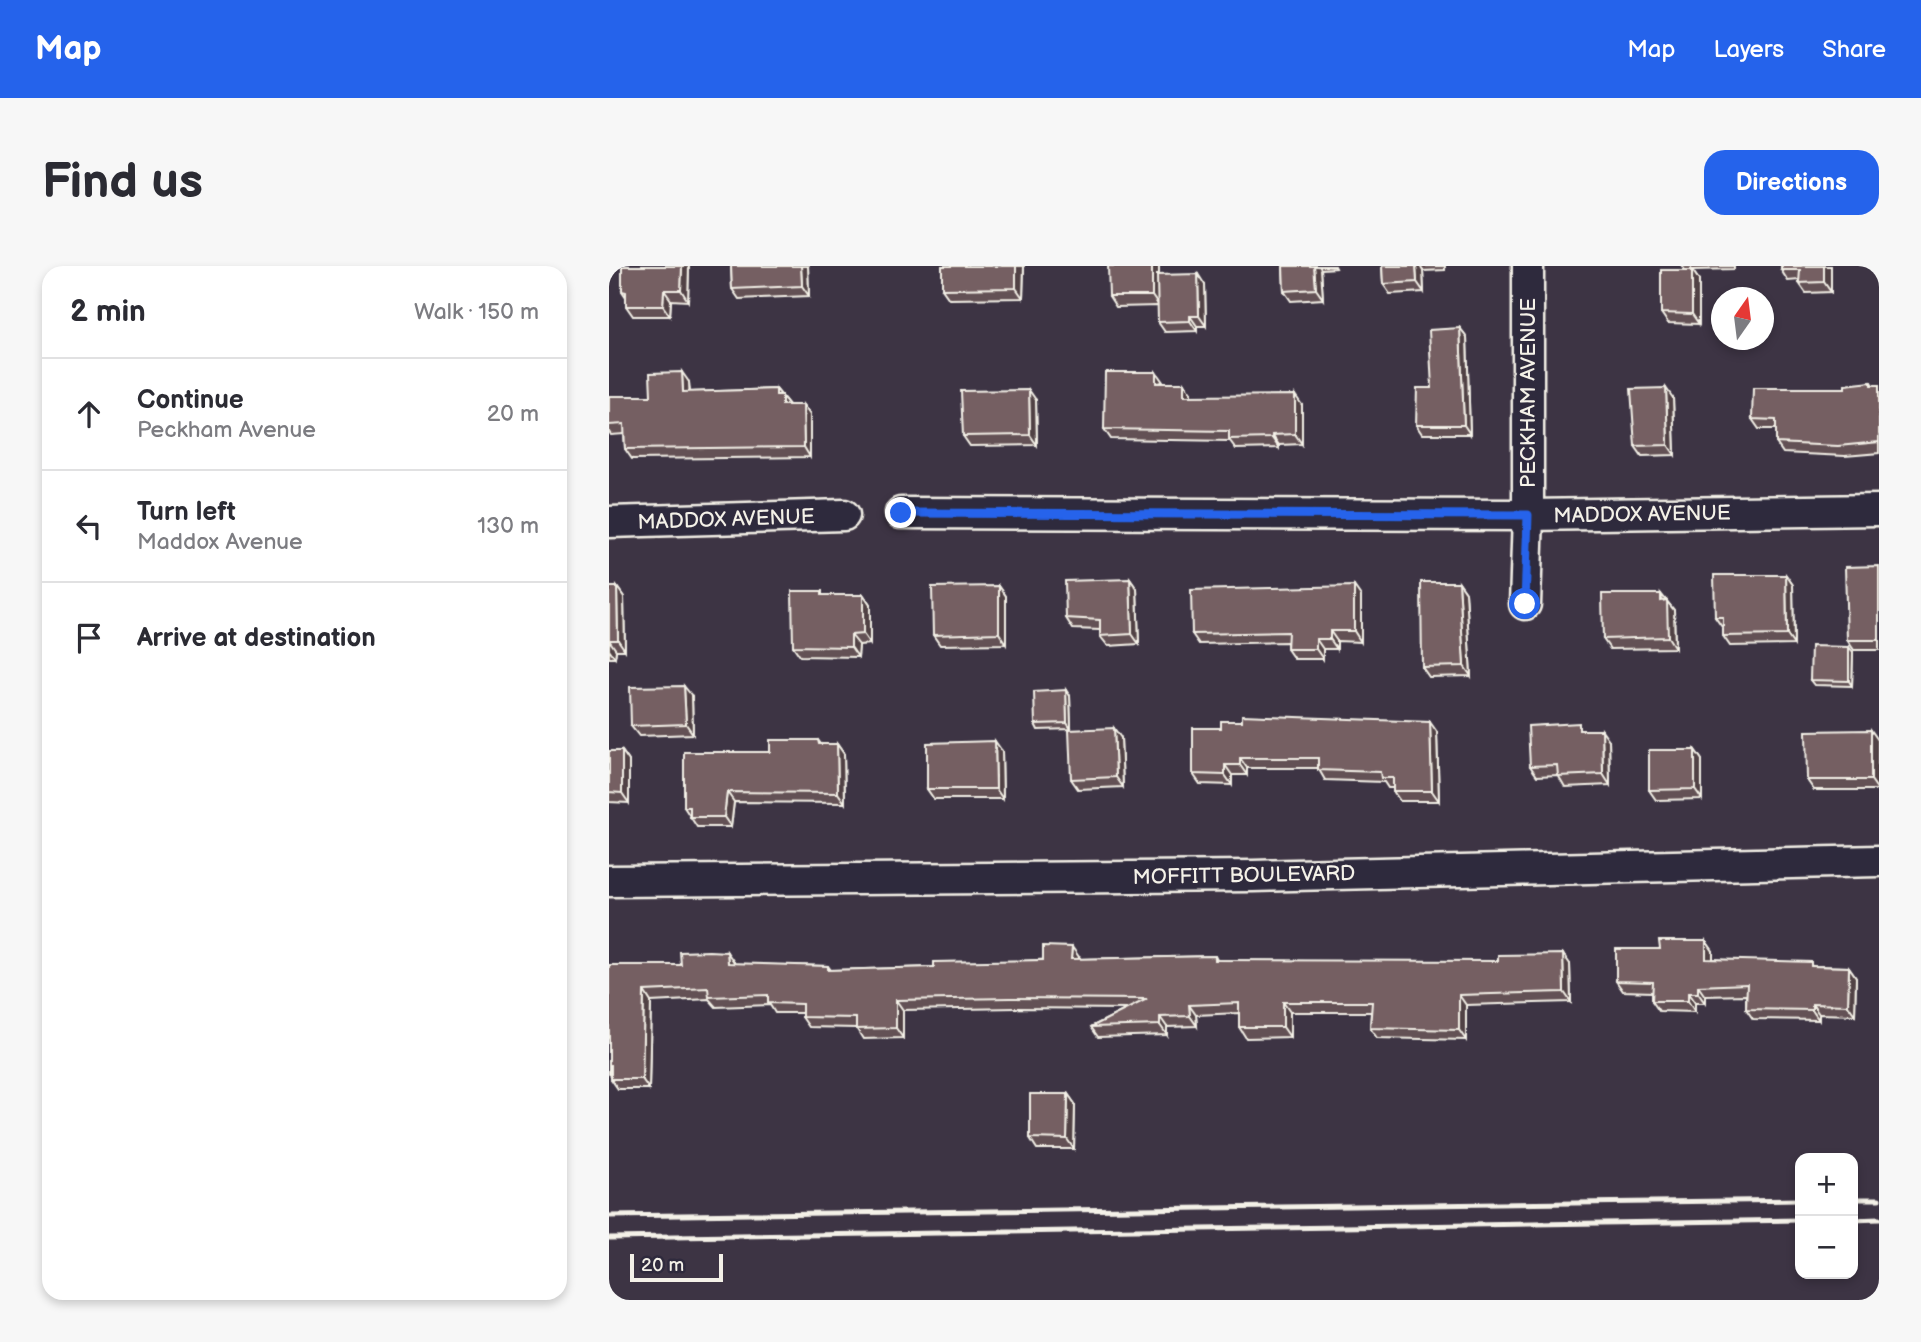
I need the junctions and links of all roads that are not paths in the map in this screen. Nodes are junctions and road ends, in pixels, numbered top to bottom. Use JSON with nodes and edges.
{"nodes":[{"id":1,"x":1528,"y":266,"type":"edge"},
{"id":2,"x":1879,"y":510,"type":"edge"},
{"id":3,"x":901,"y":513,"type":"dead end"},
{"id":4,"x":844,"y":515,"type":"dead end"},
{"id":5,"x":1528,"y":515,"type":"junction"},
{"id":6,"x":609,"y":522,"type":"edge"},
{"id":7,"x":1525,"y":604,"type":"dead end"},
{"id":8,"x":1879,"y":861,"type":"edge"},
{"id":9,"x":609,"y":881,"type":"edge"}],
"edges":[{"from":1,"to":5,"type":"street","name":"PECKHAM AVENUE"},
{"from":2,"to":5,"type":"street","name":"MADDOX AVENUE"},
{"from":3,"to":5,"type":"street","name":"MADDOX AVENUE"},
{"from":4,"to":6,"type":"street","name":"MADDOX AVENUE"},
{"from":5,"to":7,"type":"street","name":"PECKHAM AVENUE"},
{"from":8,"to":9,"type":"street","name":"MOFFITT BOULEVARD"}]}
